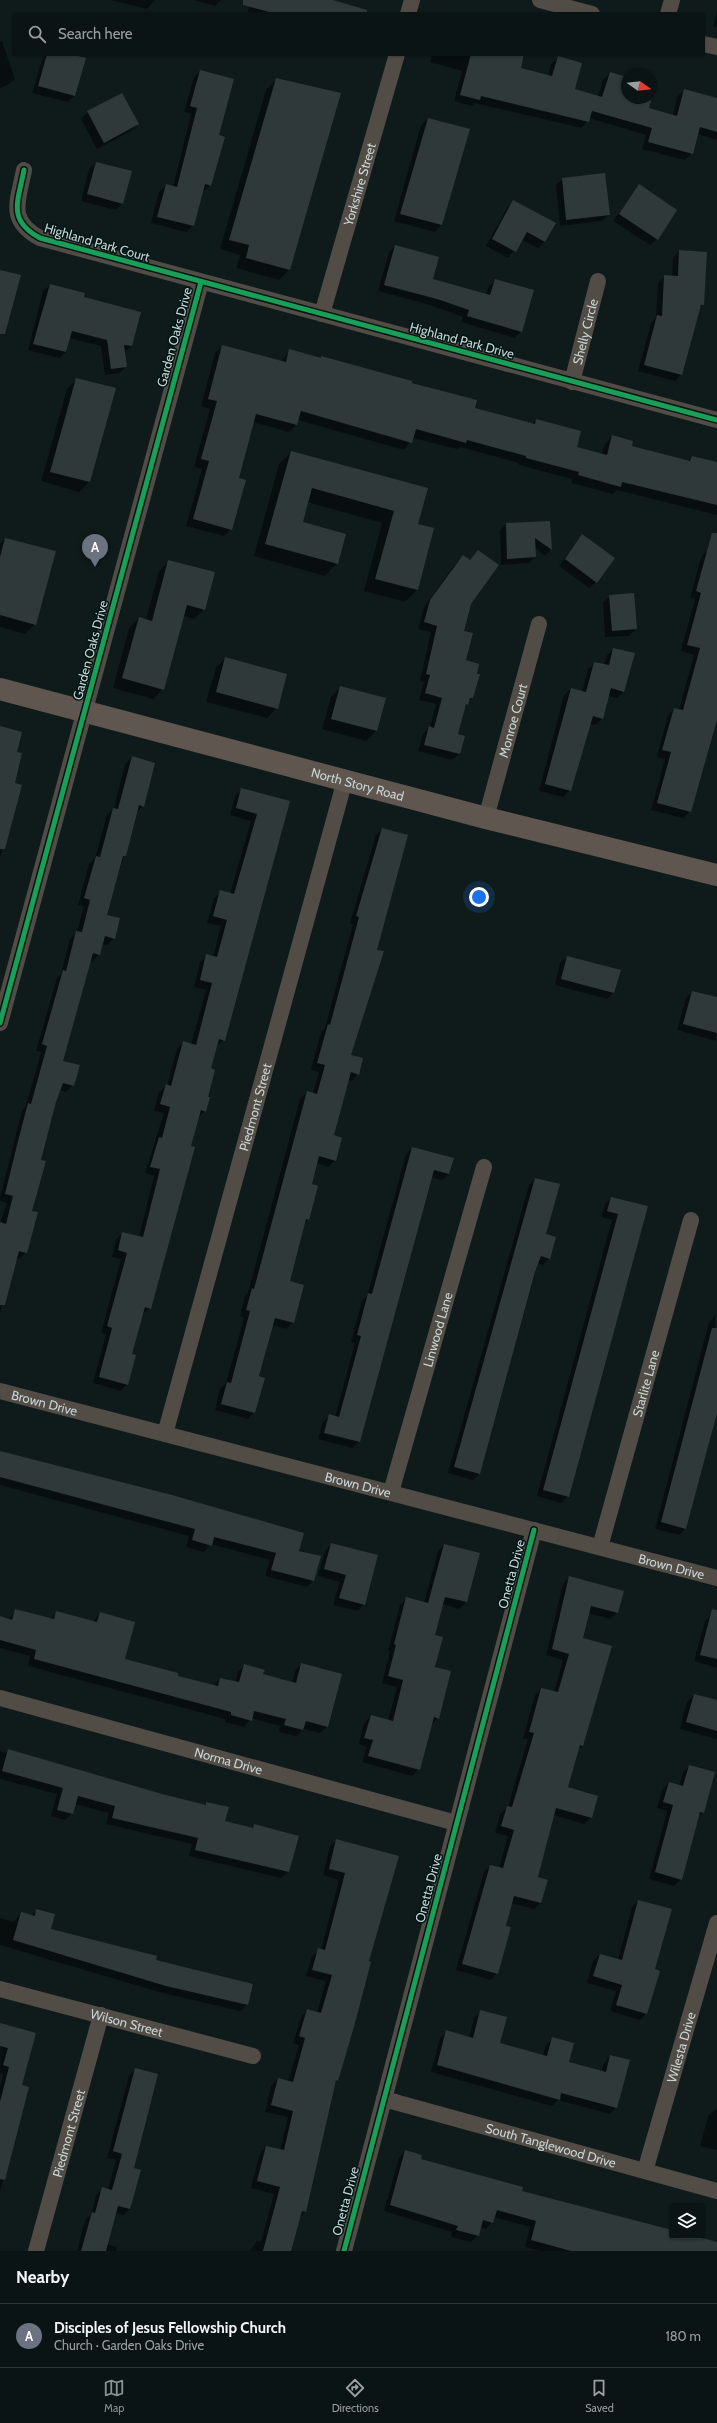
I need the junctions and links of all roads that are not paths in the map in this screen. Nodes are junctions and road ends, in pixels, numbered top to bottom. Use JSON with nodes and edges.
{"nodes":[{"id":1,"x":412,"y":0,"type":"edge"},
{"id":2,"x":540,"y":0,"type":"edge"},
{"id":3,"x":672,"y":0,"type":"edge"},
{"id":4,"x":409,"y":12,"type":"edge"},
{"id":5,"x":585,"y":12,"type":"edge"},
{"id":6,"x":669,"y":12,"type":"edge"},
{"id":7,"x":705,"y":44,"type":"edge"},
{"id":8,"x":717,"y":47,"type":"edge"},
{"id":9,"x":396,"y":56,"type":"edge"},
{"id":10,"x":24,"y":170,"type":"dead end"},
{"id":11,"x":598,"y":281,"type":"dead end"},
{"id":12,"x":201,"y":282,"type":"junction"},
{"id":13,"x":322,"y":314,"type":"junction"},
{"id":14,"x":572,"y":382,"type":"junction"},
{"id":15,"x":717,"y":420,"type":"edge"},
{"id":16,"x":539,"y":624,"type":"dead end"},
{"id":17,"x":0,"y":689,"type":"edge"},
{"id":18,"x":85,"y":710,"type":"junction"},
{"id":19,"x":346,"y":780,"type":"junction"},
{"id":20,"x":486,"y":818,"type":"junction"},
{"id":21,"x":717,"y":876,"type":"edge"},
{"id":22,"x":0,"y":1023,"type":"edge"},
{"id":23,"x":484,"y":1167,"type":"dead end"},
{"id":24,"x":691,"y":1220,"type":"dead end"},
{"id":25,"x":0,"y":1391,"type":"edge"},
{"id":26,"x":165,"y":1434,"type":"junction"},
{"id":27,"x":391,"y":1492,"type":"junction"},
{"id":28,"x":534,"y":1530,"type":"junction"},
{"id":29,"x":600,"y":1547,"type":"junction"},
{"id":30,"x":717,"y":1578,"type":"edge"},
{"id":31,"x":0,"y":1698,"type":"edge"},
{"id":32,"x":456,"y":1823,"type":"junction"},
{"id":33,"x":717,"y":1923,"type":"edge"},
{"id":34,"x":0,"y":1989,"type":"edge"},
{"id":35,"x":101,"y":2015,"type":"junction"},
{"id":36,"x":253,"y":2056,"type":"dead end"},
{"id":37,"x":384,"y":2099,"type":"junction"},
{"id":38,"x":645,"y":2171,"type":"junction"},
{"id":39,"x":717,"y":2191,"type":"edge"},
{"id":40,"x":36,"y":2251,"type":"edge"},
{"id":41,"x":344,"y":2251,"type":"edge"}],
"edges":[{"from":1,"to":4,"type":"street"},
{"from":2,"to":5,"type":"street"},
{"from":3,"to":6,"type":"street"},
{"from":7,"to":8,"type":"street"},
{"from":9,"to":13,"type":"street","name":"Yorkshire Street"},
{"from":10,"to":12,"type":"street","name":"Highland Park Court"},
{"from":11,"to":14,"type":"street","name":"Shelly Circle"},
{"from":12,"to":13,"type":"street","name":"Highland Park Drive"},
{"from":12,"to":18,"type":"street","name":"Garden Oaks Drive"},
{"from":13,"to":14,"type":"street","name":"Highland Park Drive"},
{"from":14,"to":15,"type":"street","name":"Highland Park Drive"},
{"from":16,"to":20,"type":"street","name":"Monroe Court"},
{"from":17,"to":18,"type":"main road","name":"North Story Road"},
{"from":18,"to":19,"type":"main road","name":"North Story Road"},
{"from":18,"to":22,"type":"street","name":"Garden Oaks Drive"},
{"from":19,"to":20,"type":"main road","name":"North Story Road"},
{"from":19,"to":26,"type":"street","name":"Piedmont Street"},
{"from":20,"to":21,"type":"main road","name":"North Story Road"},
{"from":23,"to":27,"type":"street","name":"Linwood Lane"},
{"from":24,"to":29,"type":"street","name":"Starlite Lane"},
{"from":25,"to":26,"type":"street","name":"Brown Drive"},
{"from":26,"to":27,"type":"street","name":"Brown Drive"},
{"from":27,"to":28,"type":"street","name":"Brown Drive"},
{"from":28,"to":29,"type":"street","name":"Brown Drive"},
{"from":28,"to":32,"type":"street","name":"Onetta Drive"},
{"from":29,"to":30,"type":"street","name":"Brown Drive"},
{"from":31,"to":32,"type":"street","name":"Norma Drive"},
{"from":32,"to":37,"type":"street","name":"Onetta Drive"},
{"from":33,"to":38,"type":"street","name":"Wilesta Drive"},
{"from":34,"to":35,"type":"street","name":"Wilson Street"},
{"from":35,"to":36,"type":"street","name":"Wilson Street"},
{"from":35,"to":40,"type":"street","name":"Piedmont Street"},
{"from":37,"to":38,"type":"street","name":"South Tanglewood Drive"},
{"from":37,"to":41,"type":"street","name":"Onetta Drive"},
{"from":38,"to":39,"type":"street","name":"South Tanglewood Drive"}]}
